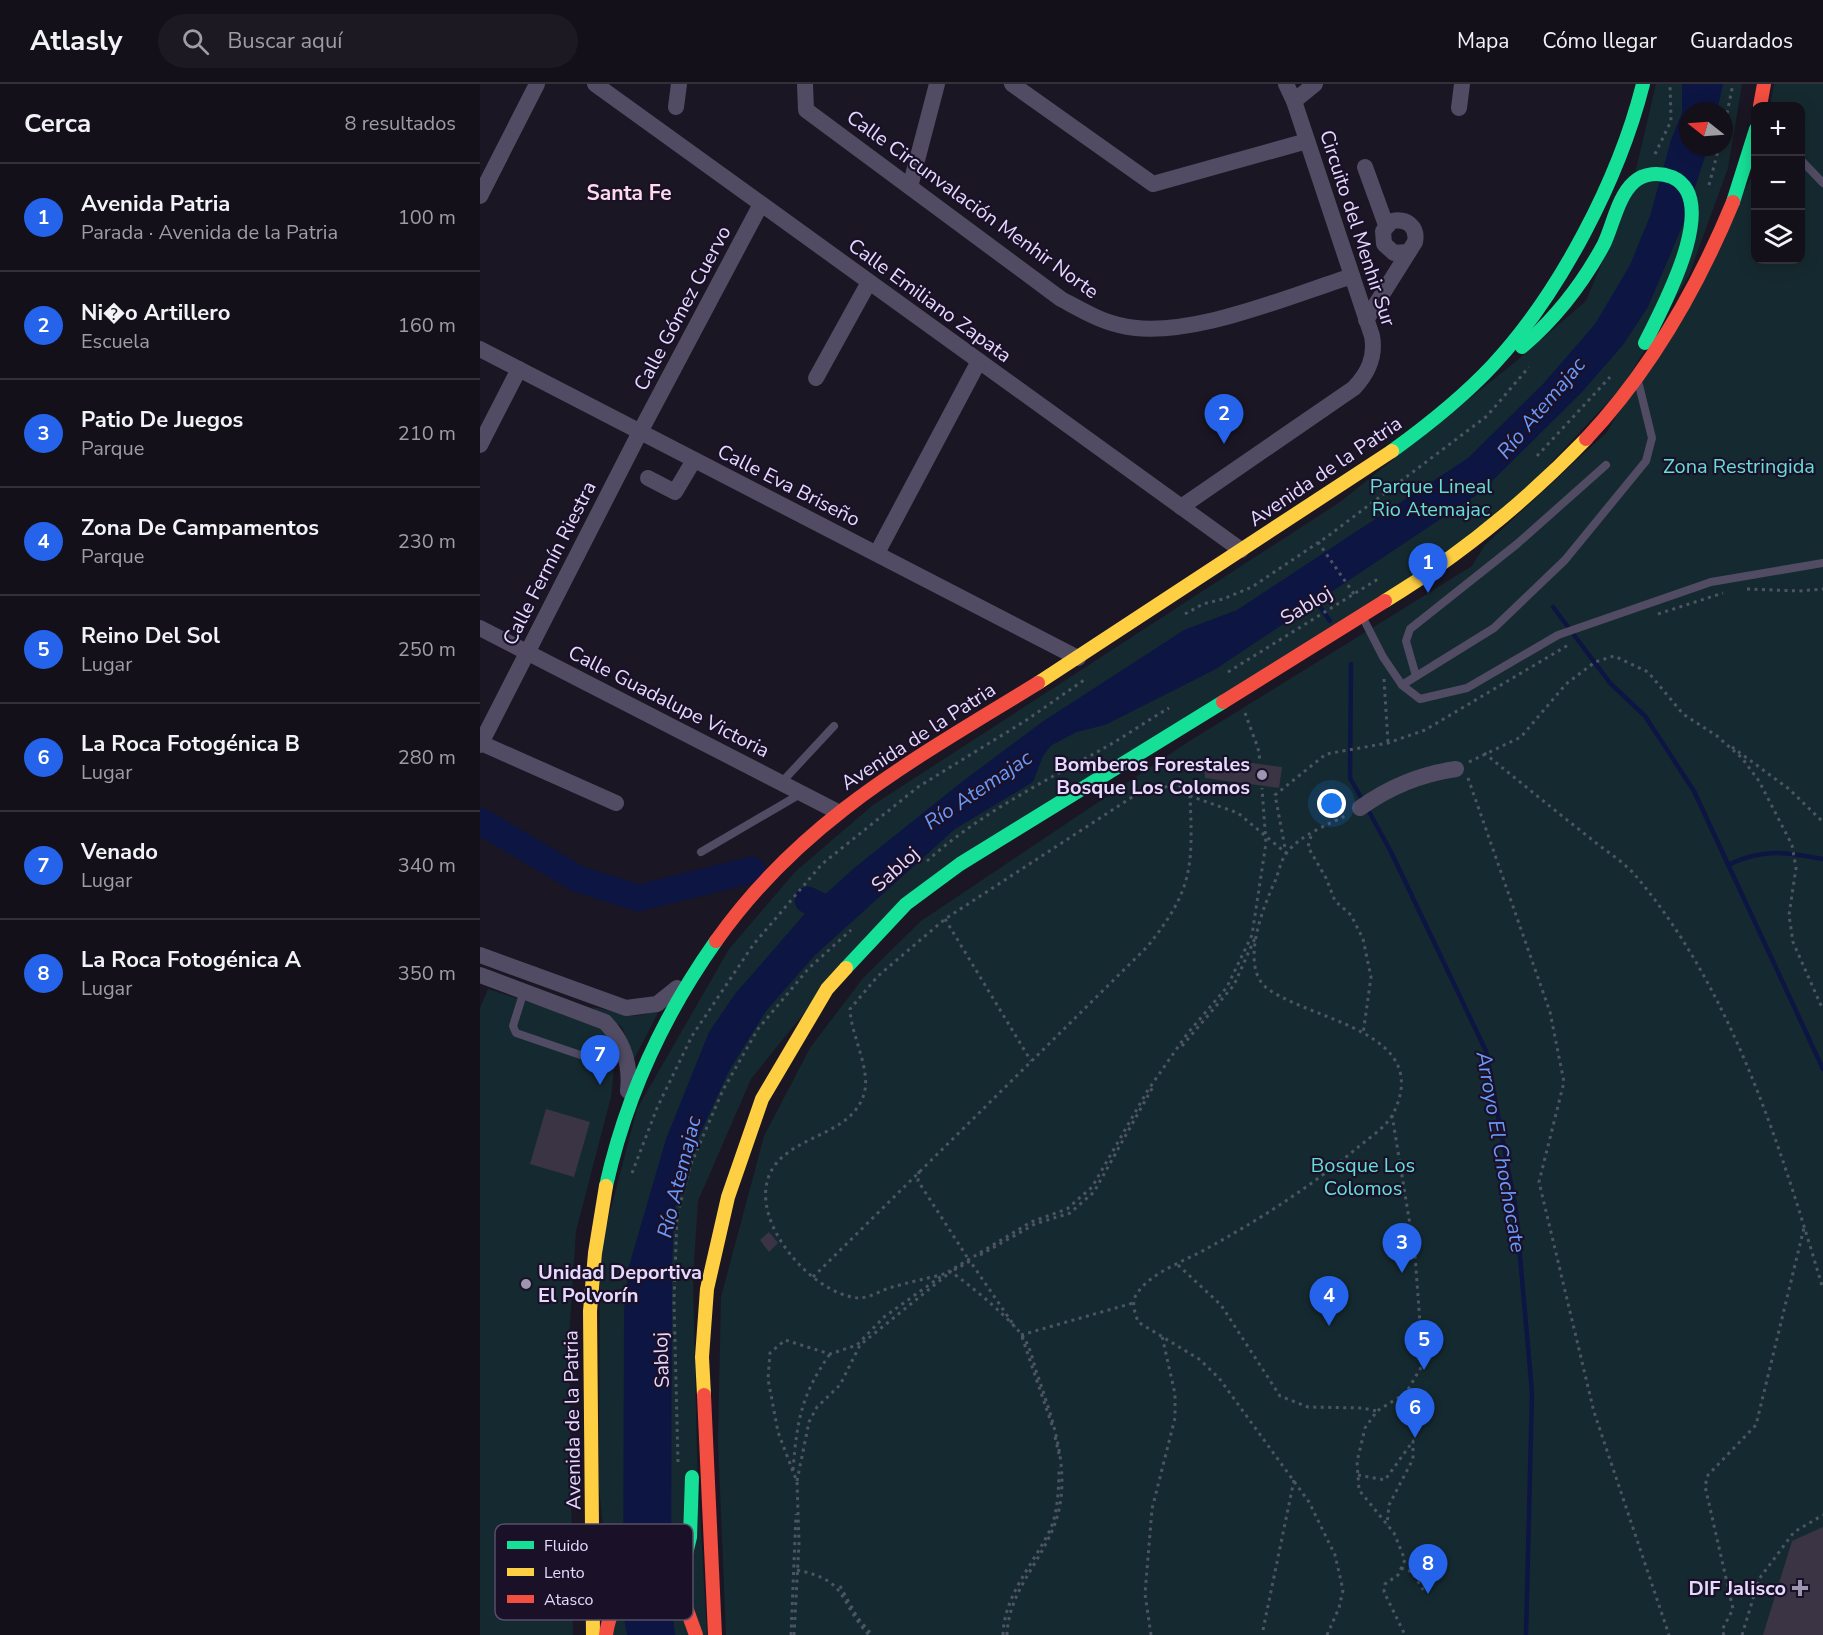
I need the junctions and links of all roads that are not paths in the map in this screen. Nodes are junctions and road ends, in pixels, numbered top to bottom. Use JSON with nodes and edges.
{"nodes":[{"id":1,"x":537,"y":84,"type":"edge"},
{"id":2,"x":595,"y":84,"type":"edge"},
{"id":3,"x":679,"y":84,"type":"edge"},
{"id":4,"x":806,"y":84,"type":"edge"},
{"id":5,"x":937,"y":84,"type":"edge"},
{"id":6,"x":1012,"y":84,"type":"edge"},
{"id":7,"x":1286,"y":84,"type":"edge"},
{"id":8,"x":1315,"y":84,"type":"edge"},
{"id":9,"x":1462,"y":84,"type":"edge"},
{"id":10,"x":1643,"y":84,"type":"edge"},
{"id":11,"x":1764,"y":84,"type":"edge"},
{"id":12,"x":1294,"y":101,"type":"junction"},
{"id":13,"x":1761,"y":102,"type":"edge"},
{"id":14,"x":676,"y":107,"type":"dead end"},
{"id":15,"x":1459,"y":108,"type":"dead end"},
{"id":16,"x":1307,"y":141,"type":"junction"},
{"id":17,"x":1751,"y":142,"type":"edge"},
{"id":18,"x":1805,"y":164,"type":"edge"},
{"id":19,"x":1365,"y":167,"type":"dead end"},
{"id":20,"x":1823,"y":183,"type":"edge"},
{"id":21,"x":910,"y":187,"type":"junction"},
{"id":22,"x":480,"y":196,"type":"edge"},
{"id":23,"x":761,"y":204,"type":"junction"},
{"id":24,"x":1386,"y":225,"type":"junction"},
{"id":25,"x":1407,"y":252,"type":"junction"},
{"id":26,"x":1352,"y":276,"type":"junction"},
{"id":27,"x":869,"y":282,"type":"junction"},
{"id":28,"x":1366,"y":320,"type":"junction"},
{"id":29,"x":480,"y":349,"type":"edge"},
{"id":30,"x":979,"y":362,"type":"junction"},
{"id":31,"x":519,"y":369,"type":"junction"},
{"id":32,"x":1488,"y":370,"type":"junction"},
{"id":33,"x":816,"y":378,"type":"dead end"},
{"id":34,"x":1636,"y":379,"type":"junction"},
{"id":35,"x":640,"y":432,"type":"junction"},
{"id":36,"x":480,"y":445,"type":"edge"},
{"id":37,"x":694,"y":460,"type":"junction"},
{"id":38,"x":1606,"y":465,"type":"dead end"},
{"id":39,"x":648,"y":478,"type":"dead end"},
{"id":40,"x":1180,"y":507,"type":"junction"},
{"id":41,"x":1241,"y":550,"type":"junction"},
{"id":42,"x":877,"y":553,"type":"junction"},
{"id":43,"x":1823,"y":563,"type":"edge"},
{"id":44,"x":1362,"y":615,"type":"junction"},
{"id":45,"x":480,"y":628,"type":"edge"},
{"id":46,"x":527,"y":652,"type":"junction"},
{"id":47,"x":1078,"y":658,"type":"junction"},
{"id":48,"x":1416,"y":676,"type":"junction"},
{"id":49,"x":1402,"y":685,"type":"junction"},
{"id":50,"x":834,"y":726,"type":"dead end"},
{"id":51,"x":481,"y":744,"type":"edge"},
{"id":52,"x":1460,"y":767,"type":"road end"},
{"id":53,"x":781,"y":783,"type":"junction"},
{"id":54,"x":802,"y":793,"type":"junction"},
{"id":55,"x":616,"y":803,"type":"dead end"},
{"id":56,"x":1360,"y":808,"type":"road end"},
{"id":57,"x":838,"y":812,"type":"junction"},
{"id":58,"x":701,"y":852,"type":"dead end"},
{"id":59,"x":480,"y":955,"type":"edge"},
{"id":60,"x":705,"y":959,"type":"junction"},
{"id":61,"x":480,"y":975,"type":"edge"},
{"id":62,"x":524,"y":991,"type":"junction"},
{"id":63,"x":592,"y":996,"type":"junction"},
{"id":64,"x":586,"y":1014,"type":"junction"},
{"id":65,"x":601,"y":1062,"type":"dead end"},
{"id":66,"x":624,"y":1118,"type":"junction"},
{"id":67,"x":705,"y":1439,"type":"junction"},
{"id":68,"x":593,"y":1475,"type":"junction"},
{"id":69,"x":593,"y":1524,"type":"edge"},
{"id":70,"x":598,"y":1524,"type":"edge"},
{"id":71,"x":690,"y":1524,"type":"edge"},
{"id":72,"x":592,"y":1620,"type":"edge"},
{"id":73,"x":607,"y":1620,"type":"edge"},
{"id":74,"x":691,"y":1620,"type":"edge"},
{"id":75,"x":592,"y":1635,"type":"edge"},
{"id":76,"x":606,"y":1635,"type":"edge"},
{"id":77,"x":696,"y":1635,"type":"edge"},
{"id":78,"x":715,"y":1635,"type":"edge"}],
"edges":[{"from":1,"to":22,"type":"street"},
{"from":2,"to":23,"type":"street","name":"Calle Emiliano Zapata"},
{"from":3,"to":14,"type":"street"},
{"from":4,"to":21,"type":"street","name":"Calle Circunvalación Menhir Norte"},
{"from":5,"to":21,"type":"street"},
{"from":6,"to":16,"type":"street"},
{"from":7,"to":12,"type":"street","name":"Circuito del Menhir Sur"},
{"from":8,"to":12,"type":"street"},
{"from":9,"to":15,"type":"street"},
{"from":10,"to":32,"type":"main road","name":"Avenida de la Patria"},
{"from":11,"to":13,"type":"main road"},
{"from":12,"to":16,"type":"street","name":"Circuito del Menhir Sur"},
{"from":16,"to":26,"type":"street","name":"Circuito del Menhir Sur"},
{"from":17,"to":34,"type":"main road"},
{"from":18,"to":20,"type":"lane"},
{"from":19,"to":24,"type":"street"},
{"from":21,"to":26,"type":"street","name":"Calle Circunvalación Menhir Norte"},
{"from":23,"to":27,"type":"street","name":"Calle Emiliano Zapata"},
{"from":23,"to":35,"type":"street","name":"Calle Gómez Cuervo"},
{"from":24,"to":25,"type":"street"},
{"from":24,"to":25,"type":"street"},
{"from":25,"to":28,"type":"street"},
{"from":26,"to":28,"type":"street","name":"Circuito del Menhir Sur"},
{"from":27,"to":30,"type":"street","name":"Calle Emiliano Zapata"},
{"from":27,"to":33,"type":"street"},
{"from":28,"to":40,"type":"street","name":"Circuito del Menhir Sur"},
{"from":29,"to":31,"type":"street","name":"Calle Eva Briseño"},
{"from":30,"to":40,"type":"street","name":"Calle Emiliano Zapata"},
{"from":30,"to":42,"type":"street"},
{"from":31,"to":35,"type":"street","name":"Calle Eva Briseño"},
{"from":31,"to":36,"type":"street"},
{"from":32,"to":34,"type":"main road"},
{"from":32,"to":41,"type":"main road","name":"Avenida de la Patria"},
{"from":34,"to":44,"type":"main road"},
{"from":34,"to":48,"type":"lane"},
{"from":35,"to":37,"type":"street","name":"Calle Eva Briseño"},
{"from":35,"to":46,"type":"street","name":"Calle Fermín Riestra"},
{"from":37,"to":39,"type":"street"},
{"from":37,"to":42,"type":"street","name":"Calle Eva Briseño"},
{"from":38,"to":48,"type":"lane"},
{"from":40,"to":41,"type":"street","name":"Calle Emiliano Zapata"},
{"from":41,"to":47,"type":"main road","name":"Avenida de la Patria"},
{"from":42,"to":47,"type":"street","name":"Calle Eva Briseño"},
{"from":43,"to":49,"type":"lane"},
{"from":44,"to":49,"type":"lane"},
{"from":44,"to":67,"type":"main road"},
{"from":45,"to":46,"type":"street","name":"Calle Guadalupe Victoria"},
{"from":46,"to":51,"type":"street","name":"Calle Fermín Riestra"},
{"from":46,"to":53,"type":"street","name":"Calle Guadalupe Victoria"},
{"from":47,"to":57,"type":"main road","name":"Avenida de la Patria"},
{"from":48,"to":49,"type":"lane"},
{"from":50,"to":53,"type":"lane"},
{"from":51,"to":55,"type":"street"},
{"from":52,"to":56,"type":"street"},
{"from":53,"to":54,"type":"street","name":"Calle Guadalupe Victoria"},
{"from":54,"to":57,"type":"street","name":"Calle Guadalupe Victoria"},
{"from":54,"to":58,"type":"lane"},
{"from":57,"to":60,"type":"main road","name":"Avenida de la Patria"},
{"from":59,"to":63,"type":"street"},
{"from":60,"to":63,"type":"street"},
{"from":60,"to":66,"type":"main road","name":"Avenida de la Patria"},
{"from":61,"to":62,"type":"street"},
{"from":62,"to":64,"type":"street"},
{"from":62,"to":65,"type":"lane"},
{"from":63,"to":64,"type":"street"},
{"from":64,"to":66,"type":"street"},
{"from":66,"to":68,"type":"main road","name":"Avenida de la Patria"},
{"from":67,"to":71,"type":"main road"},
{"from":67,"to":78,"type":"main road"},
{"from":68,"to":69,"type":"main road","name":"Avenida de la Patria"},
{"from":68,"to":70,"type":"main road"},
{"from":72,"to":75,"type":"main road","name":"Avenida de la Patria"},
{"from":73,"to":76,"type":"main road"},
{"from":74,"to":77,"type":"main road"}]}
